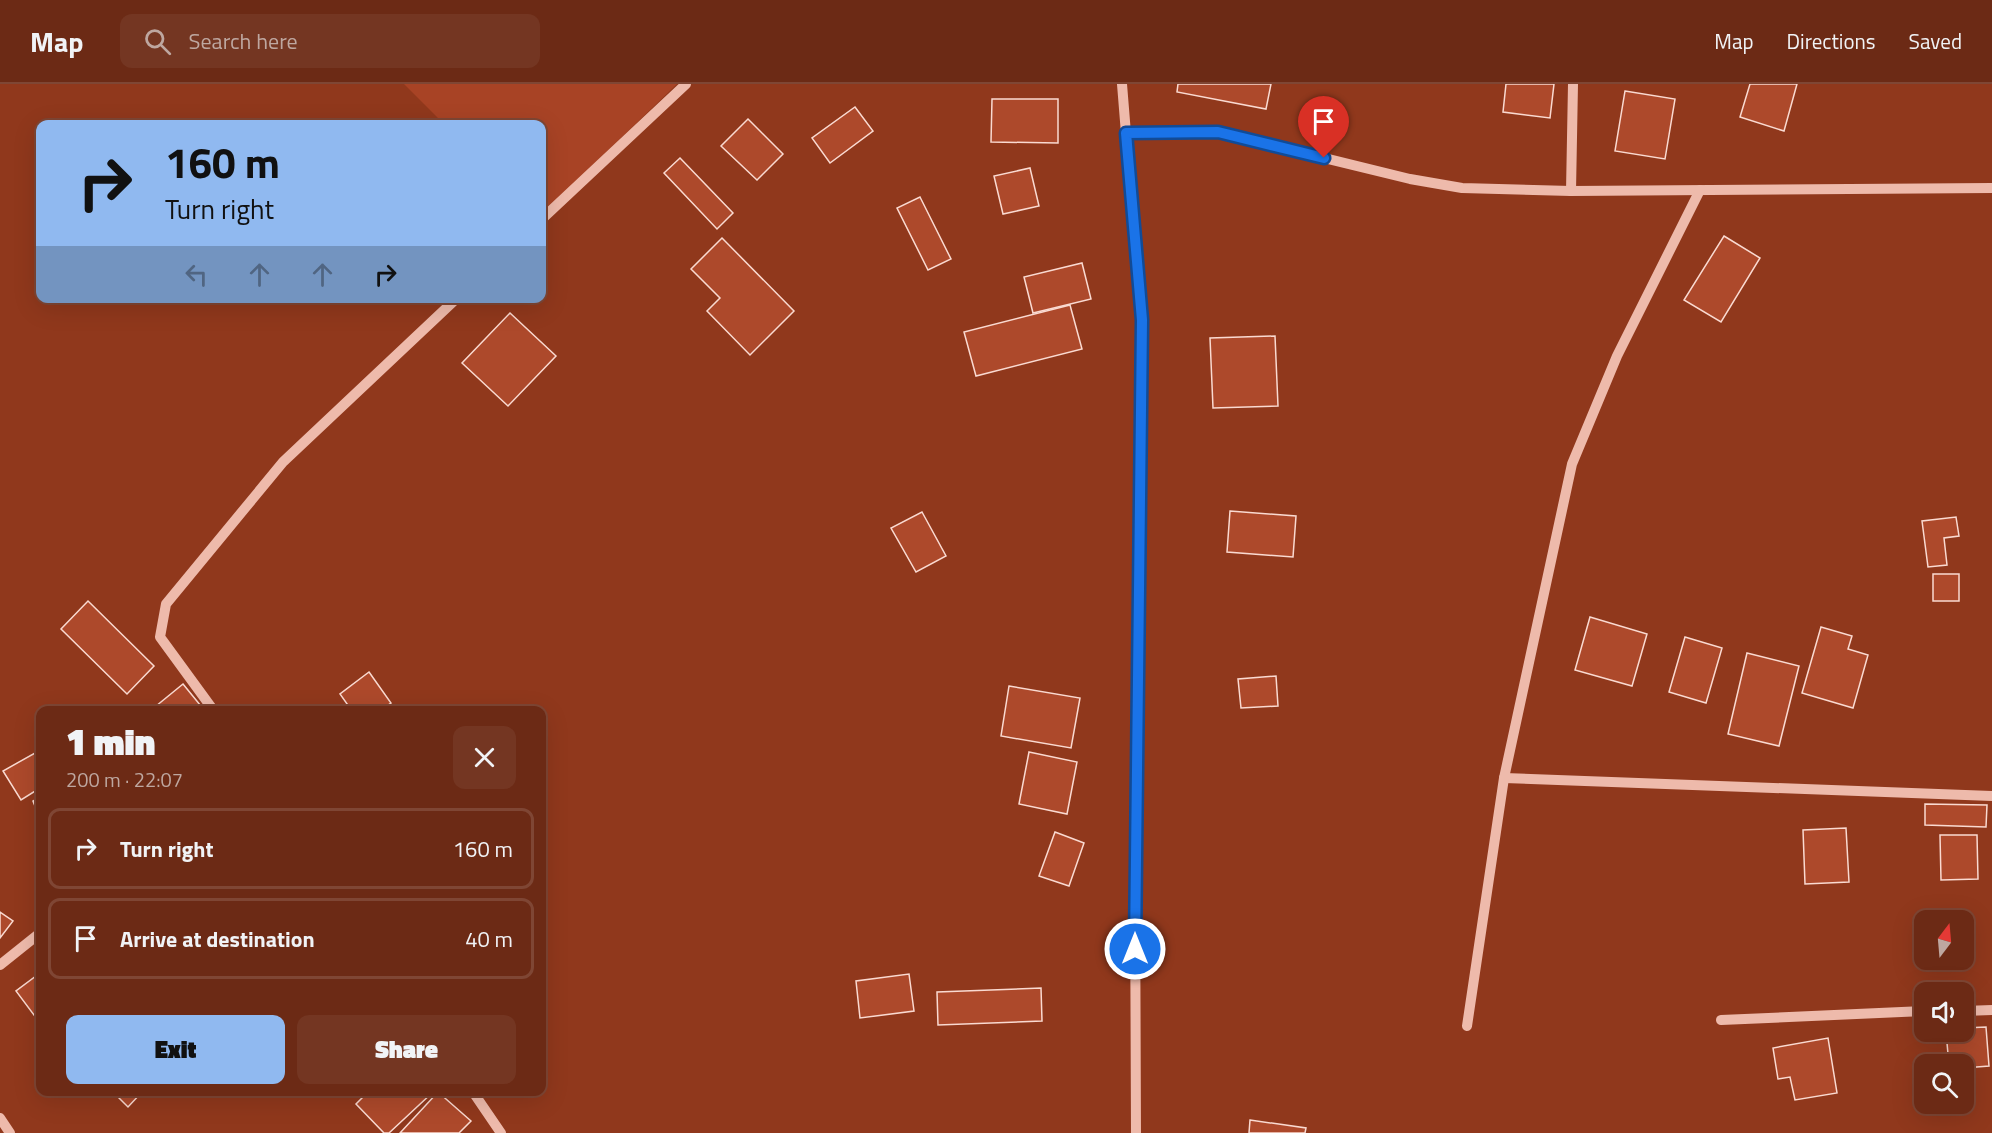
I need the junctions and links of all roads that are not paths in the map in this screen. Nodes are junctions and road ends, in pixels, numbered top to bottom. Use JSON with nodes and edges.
{"nodes":[{"id":1,"x":686,"y":84,"type":"edge"},
{"id":2,"x":1122,"y":84,"type":"edge"},
{"id":3,"x":1573,"y":84,"type":"edge"},
{"id":4,"x":1126,"y":133,"type":"junction"},
{"id":5,"x":1992,"y":188,"type":"edge"},
{"id":6,"x":1700,"y":190,"type":"junction"},
{"id":7,"x":1571,"y":191,"type":"junction"},
{"id":8,"x":546,"y":215,"type":"edge"},
{"id":9,"x":452,"y":303,"type":"edge"},
{"id":10,"x":210,"y":706,"type":"edge"},
{"id":11,"x":1504,"y":778,"type":"junction"},
{"id":12,"x":1992,"y":796,"type":"edge"},
{"id":13,"x":36,"y":936,"type":"edge"},
{"id":14,"x":0,"y":965,"type":"edge"},
{"id":15,"x":1992,"y":1010,"type":"edge"},
{"id":16,"x":1914,"y":1011,"type":"edge"},
{"id":17,"x":1974,"y":1011,"type":"edge"},
{"id":18,"x":1721,"y":1020,"type":"dead end"},
{"id":19,"x":1467,"y":1026,"type":"dead end"},
{"id":20,"x":476,"y":1096,"type":"edge"},
{"id":21,"x":0,"y":1118,"type":"edge"},
{"id":22,"x":10,"y":1133,"type":"edge"},
{"id":23,"x":501,"y":1133,"type":"edge"},
{"id":24,"x":1136,"y":1133,"type":"edge"}],
"edges":[{"from":1,"to":8,"type":"street"},
{"from":2,"to":4,"type":"street"},
{"from":3,"to":7,"type":"street"},
{"from":4,"to":7,"type":"street"},
{"from":4,"to":24,"type":"street"},
{"from":5,"to":6,"type":"street"},
{"from":6,"to":7,"type":"street"},
{"from":6,"to":11,"type":"street"},
{"from":9,"to":10,"type":"street"},
{"from":11,"to":12,"type":"street"},
{"from":11,"to":19,"type":"street"},
{"from":13,"to":14,"type":"street"},
{"from":15,"to":17,"type":"street"},
{"from":16,"to":18,"type":"street"},
{"from":20,"to":23,"type":"street"},
{"from":21,"to":22,"type":"street"}]}
